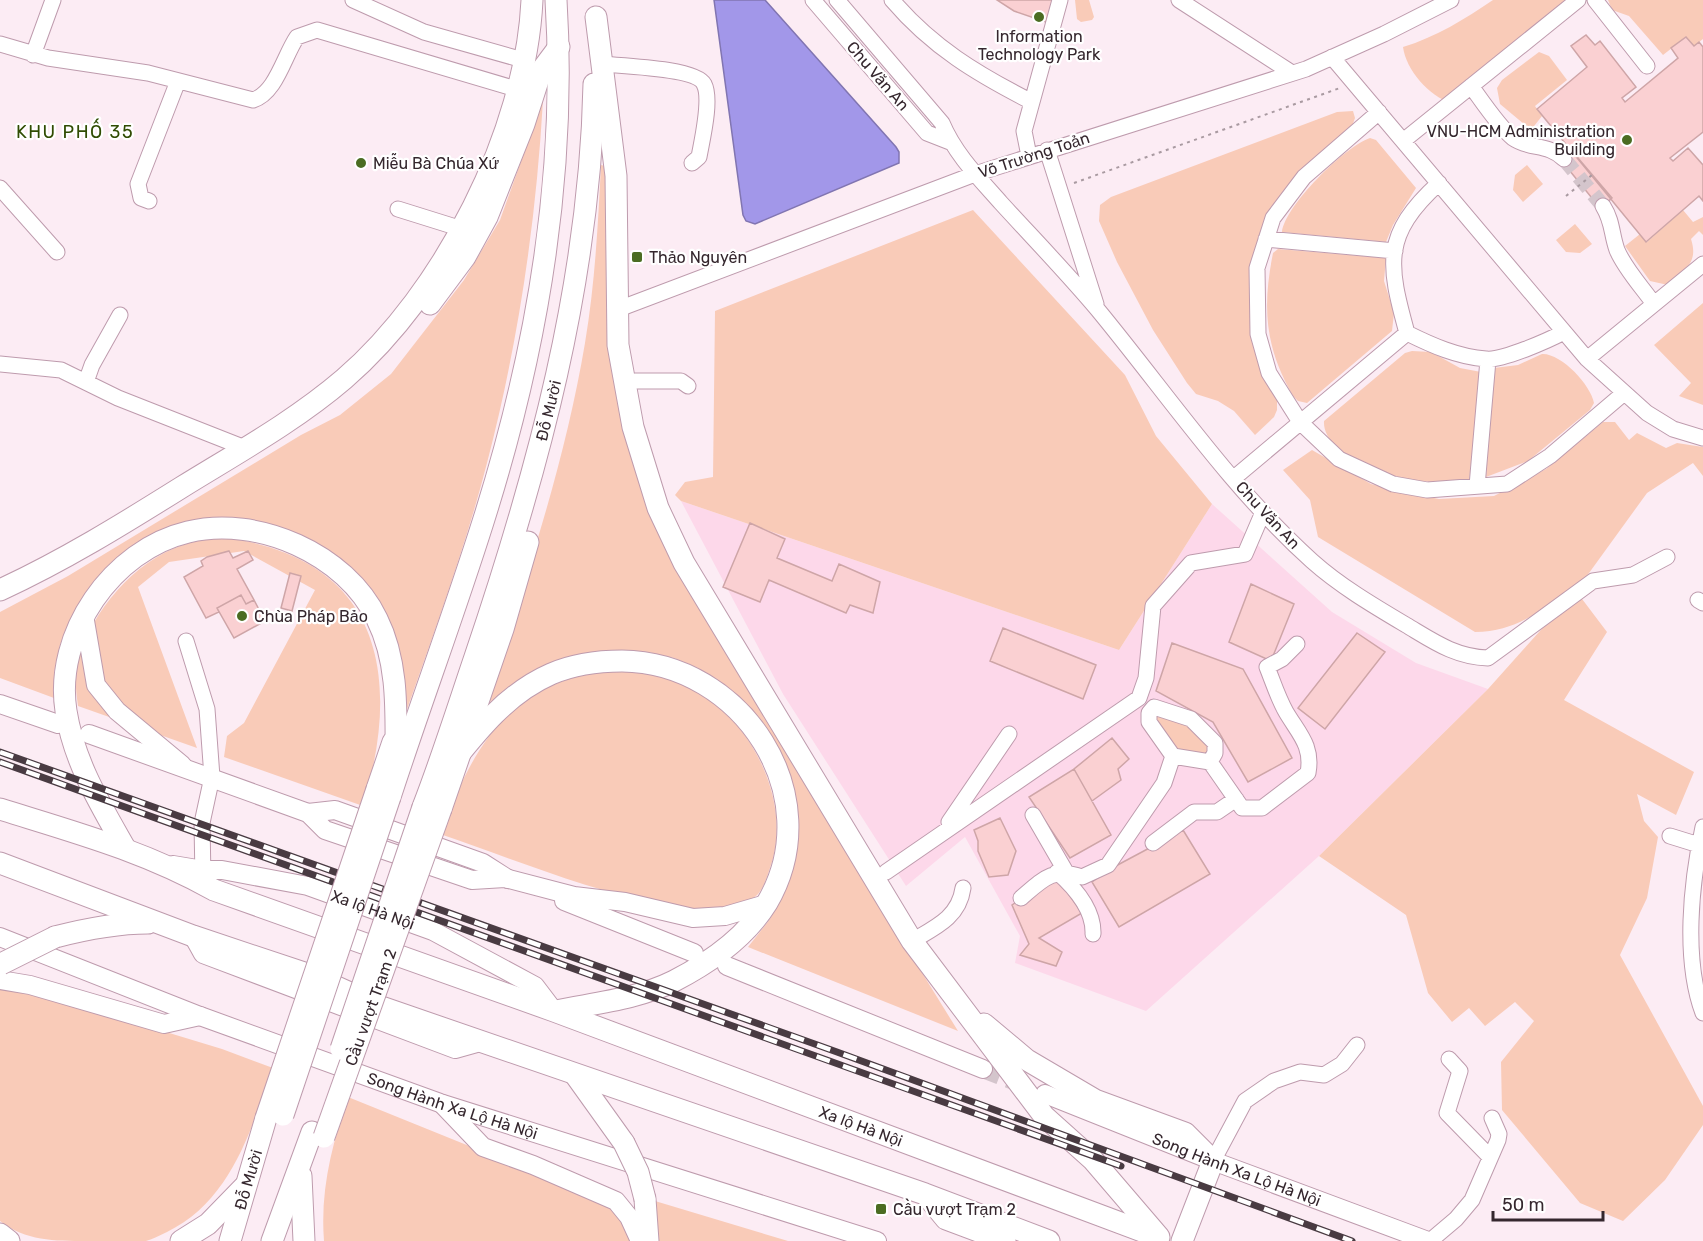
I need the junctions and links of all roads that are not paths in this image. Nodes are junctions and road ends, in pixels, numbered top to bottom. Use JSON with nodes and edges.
{"nodes":[{"id":1,"x":53,"y":0,"type":"edge"},
{"id":2,"x":353,"y":0,"type":"edge"},
{"id":3,"x":532,"y":0,"type":"edge"},
{"id":4,"x":556,"y":0,"type":"edge"},
{"id":5,"x":813,"y":0,"type":"edge"},
{"id":6,"x":837,"y":0,"type":"edge"},
{"id":7,"x":892,"y":0,"type":"edge"},
{"id":8,"x":1060,"y":0,"type":"edge"},
{"id":9,"x":1451,"y":0,"type":"edge"},
{"id":10,"x":1578,"y":0,"type":"edge"},
{"id":11,"x":1595,"y":0,"type":"edge"},
{"id":12,"x":1184,"y":1,"type":"edge"},
{"id":13,"x":596,"y":9,"type":"edge"},
{"id":14,"x":0,"y":44,"type":"edge"},
{"id":15,"x":559,"y":47,"type":"junction"},
{"id":16,"x":33,"y":55,"type":"junction"},
{"id":17,"x":1332,"y":57,"type":"junction"},
{"id":18,"x":523,"y":60,"type":"junction"},
{"id":19,"x":602,"y":64,"type":"junction"},
{"id":20,"x":1647,"y":66,"type":"dead end"},
{"id":21,"x":1292,"y":73,"type":"junction"},
{"id":22,"x":178,"y":81,"type":"junction"},
{"id":23,"x":605,"y":86,"type":"junction"},
{"id":24,"x":1471,"y":87,"type":"junction"},
{"id":25,"x":516,"y":89,"type":"junction"},
{"id":26,"x":1032,"y":102,"type":"junction"},
{"id":27,"x":1379,"y":112,"type":"junction"},
{"id":28,"x":1403,"y":141,"type":"junction"},
{"id":29,"x":950,"y":142,"type":"junction"},
{"id":30,"x":1047,"y":150,"type":"junction"},
{"id":31,"x":1029,"y":156,"type":"junction"},
{"id":32,"x":1564,"y":159,"type":"tunnel mouth"},
{"id":33,"x":692,"y":163,"type":"dead end"},
{"id":34,"x":975,"y":174,"type":"junction"},
{"id":35,"x":1439,"y":183,"type":"junction"},
{"id":36,"x":0,"y":188,"type":"edge"},
{"id":37,"x":149,"y":201,"type":"dead end"},
{"id":38,"x":1603,"y":206,"type":"tunnel mouth"},
{"id":39,"x":398,"y":209,"type":"dead end"},
{"id":40,"x":462,"y":229,"type":"junction"},
{"id":41,"x":1266,"y":239,"type":"junction"},
{"id":42,"x":1395,"y":251,"type":"junction"},
{"id":43,"x":57,"y":252,"type":"dead end"},
{"id":44,"x":1703,"y":264,"type":"edge"},
{"id":45,"x":1654,"y":304,"type":"junction"},
{"id":46,"x":621,"y":308,"type":"junction"},
{"id":47,"x":1098,"y":310,"type":"junction"},
{"id":48,"x":120,"y":315,"type":"dead end"},
{"id":49,"x":1564,"y":332,"type":"junction"},
{"id":50,"x":1407,"y":333,"type":"junction"},
{"id":51,"x":1587,"y":359,"type":"junction"},
{"id":52,"x":1488,"y":360,"type":"junction"},
{"id":53,"x":0,"y":364,"type":"edge"},
{"id":54,"x":635,"y":381,"type":"junction"},
{"id":55,"x":87,"y":382,"type":"junction"},
{"id":56,"x":688,"y":386,"type":"dead end"},
{"id":57,"x":1624,"y":393,"type":"junction"},
{"id":58,"x":1300,"y":422,"type":"junction"},
{"id":59,"x":1703,"y":438,"type":"edge"},
{"id":60,"x":245,"y":448,"type":"junction"},
{"id":61,"x":1234,"y":478,"type":"junction"},
{"id":62,"x":1477,"y":486,"type":"junction"},
{"id":63,"x":1263,"y":512,"type":"junction"},
{"id":64,"x":1667,"y":557,"type":"dead end"},
{"id":65,"x":0,"y":590,"type":"edge"},
{"id":66,"x":0,"y":602,"type":"edge"},
{"id":67,"x":84,"y":615,"type":"junction"},
{"id":68,"x":186,"y":641,"type":"dead end"},
{"id":69,"x":1297,"y":645,"type":"dead end"},
{"id":70,"x":0,"y":704,"type":"edge"},
{"id":71,"x":1124,"y":709,"type":"junction"},
{"id":72,"x":1149,"y":713,"type":"junction"},
{"id":73,"x":58,"y":724,"type":"dead end"},
{"id":74,"x":89,"y":734,"type":"dead end"},
{"id":75,"x":1009,"y":734,"type":"dead end"},
{"id":76,"x":459,"y":754,"type":"junction"},
{"id":77,"x":1173,"y":756,"type":"junction"},
{"id":78,"x":1210,"y":762,"type":"junction"},
{"id":79,"x":188,"y":770,"type":"junction"},
{"id":80,"x":212,"y":777,"type":"junction"},
{"id":81,"x":388,"y":788,"type":"junction"},
{"id":82,"x":1236,"y":799,"type":"junction"},
{"id":83,"x":431,"y":802,"type":"junction"},
{"id":84,"x":0,"y":809,"type":"edge"},
{"id":85,"x":1033,"y":815,"type":"dead end"},
{"id":86,"x":1703,"y":827,"type":"edge"},
{"id":87,"x":942,"y":832,"type":"junction"},
{"id":88,"x":1670,"y":836,"type":"dead end"},
{"id":89,"x":1153,"y":843,"type":"dead end"},
{"id":90,"x":1699,"y":845,"type":"junction"},
{"id":91,"x":125,"y":848,"type":"junction"},
{"id":92,"x":0,"y":863,"type":"edge"},
{"id":93,"x":886,"y":872,"type":"junction"},
{"id":94,"x":1062,"y":872,"type":"junction"},
{"id":95,"x":203,"y":877,"type":"junction"},
{"id":96,"x":506,"y":878,"type":"junction"},
{"id":97,"x":963,"y":888,"type":"dead end"},
{"id":98,"x":1698,"y":897,"type":"edge"},
{"id":99,"x":1021,"y":898,"type":"dead end"},
{"id":100,"x":766,"y":904,"type":"junction"},
{"id":101,"x":896,"y":915,"type":"junction"},
{"id":102,"x":161,"y":924,"type":"junction"},
{"id":103,"x":1093,"y":934,"type":"dead end"},
{"id":104,"x":0,"y":937,"type":"edge"},
{"id":105,"x":912,"y":941,"type":"junction"},
{"id":106,"x":694,"y":953,"type":"dead end"},
{"id":107,"x":727,"y":966,"type":"dead end"},
{"id":108,"x":0,"y":970,"type":"edge"},
{"id":109,"x":952,"y":996,"type":"junction"},
{"id":110,"x":554,"y":1011,"type":"junction"},
{"id":111,"x":1703,"y":1013,"type":"edge"},
{"id":112,"x":200,"y":1016,"type":"junction"},
{"id":113,"x":1357,"y":1045,"type":"dead end"},
{"id":114,"x":1449,"y":1059,"type":"dead end"},
{"id":115,"x":983,"y":1069,"type":"tunnel mouth"},
{"id":116,"x":576,"y":1076,"type":"junction"},
{"id":117,"x":1045,"y":1094,"type":"dead end"},
{"id":118,"x":440,"y":1103,"type":"junction"},
{"id":119,"x":1492,"y":1118,"type":"dead end"},
{"id":120,"x":273,"y":1120,"type":"junction"},
{"id":121,"x":318,"y":1135,"type":"junction"},
{"id":122,"x":270,"y":1153,"type":"junction"},
{"id":123,"x":1489,"y":1156,"type":"junction"},
{"id":124,"x":1213,"y":1161,"type":"junction"},
{"id":125,"x":301,"y":1164,"type":"junction"},
{"id":126,"x":248,"y":1182,"type":"junction"},
{"id":127,"x":925,"y":1194,"type":"junction"},
{"id":128,"x":302,"y":1203,"type":"junction"},
{"id":129,"x":0,"y":1234,"type":"edge"},
{"id":130,"x":1164,"y":1239,"type":"edge"},
{"id":131,"x":9,"y":1241,"type":"edge"},
{"id":132,"x":181,"y":1241,"type":"edge"},
{"id":133,"x":230,"y":1241,"type":"edge"},
{"id":134,"x":243,"y":1241,"type":"edge"},
{"id":135,"x":272,"y":1241,"type":"edge"},
{"id":136,"x":287,"y":1241,"type":"edge"},
{"id":137,"x":304,"y":1241,"type":"edge"},
{"id":138,"x":640,"y":1241,"type":"edge"},
{"id":139,"x":648,"y":1241,"type":"edge"},
{"id":140,"x":877,"y":1241,"type":"edge"},
{"id":141,"x":1005,"y":1241,"type":"edge"},
{"id":142,"x":1048,"y":1241,"type":"edge"},
{"id":143,"x":1182,"y":1241,"type":"edge"},
{"id":144,"x":1429,"y":1241,"type":"edge"}],
"edges":[{"from":1,"to":16,"type":"street"},
{"from":2,"to":18,"type":"street"},
{"from":3,"to":18,"type":"highway"},
{"from":4,"to":15,"type":"highway"},
{"from":5,"to":29,"type":"street","name":"Chu Văn An"},
{"from":6,"to":29,"type":"street","name":"Chu Văn An"},
{"from":7,"to":26,"type":"street"},
{"from":8,"to":26,"type":"street"},
{"from":9,"to":17,"type":"street","name":"Võ Trường Toản"},
{"from":10,"to":24,"type":"street"},
{"from":11,"to":20,"type":"street"},
{"from":12,"to":21,"type":"street"},
{"from":13,"to":19,"type":"highway"},
{"from":13,"to":83,"type":"highway","name":"Đỗ Mười"},
{"from":14,"to":16,"type":"street"},
{"from":15,"to":66,"type":"highway"},
{"from":15,"to":81,"type":"highway"},
{"from":16,"to":22,"type":"street"},
{"from":17,"to":21,"type":"street","name":"Võ Trường Toản"},
{"from":17,"to":27,"type":"street"},
{"from":18,"to":25,"type":"highway"},
{"from":19,"to":23,"type":"highway"},
{"from":19,"to":33,"type":"street"},
{"from":21,"to":30,"type":"street","name":"Võ Trường Toản"},
{"from":22,"to":25,"type":"street"},
{"from":22,"to":37,"type":"street"},
{"from":23,"to":46,"type":"highway"},
{"from":23,"to":76,"type":"highway","name":"Đỗ Mười"},
{"from":24,"to":28,"type":"street"},
{"from":24,"to":32,"type":"street"},
{"from":25,"to":40,"type":"highway"},
{"from":26,"to":31,"type":"street"},
{"from":27,"to":28,"type":"street"},
{"from":27,"to":41,"type":"street"},
{"from":28,"to":35,"type":"street"},
{"from":29,"to":34,"type":"street","name":"Chu Văn An"},
{"from":30,"to":31,"type":"street","name":"Võ Trường Toản"},
{"from":30,"to":47,"type":"street","name":"Chu Văn An"},
{"from":31,"to":34,"type":"street","name":"Võ Trường Toản"},
{"from":34,"to":46,"type":"street","name":"Võ Trường Toản"},
{"from":34,"to":47,"type":"street","name":"Chu Văn An"},
{"from":35,"to":42,"type":"street"},
{"from":35,"to":49,"type":"street"},
{"from":36,"to":43,"type":"street"},
{"from":38,"to":45,"type":"street"},
{"from":39,"to":40,"type":"street"},
{"from":40,"to":60,"type":"highway"},
{"from":41,"to":42,"type":"street"},
{"from":41,"to":58,"type":"street"},
{"from":42,"to":50,"type":"street"},
{"from":44,"to":45,"type":"street"},
{"from":45,"to":51,"type":"street"},
{"from":46,"to":54,"type":"highway"},
{"from":46,"to":101,"type":"highway"},
{"from":47,"to":61,"type":"street","name":"Chu Văn An"},
{"from":48,"to":55,"type":"street"},
{"from":49,"to":51,"type":"street"},
{"from":49,"to":52,"type":"street"},
{"from":50,"to":52,"type":"street"},
{"from":50,"to":58,"type":"street"},
{"from":51,"to":57,"type":"street"},
{"from":52,"to":62,"type":"street"},
{"from":53,"to":55,"type":"street"},
{"from":54,"to":56,"type":"street"},
{"from":54,"to":93,"type":"highway"},
{"from":55,"to":60,"type":"street"},
{"from":57,"to":59,"type":"street"},
{"from":57,"to":62,"type":"street"},
{"from":58,"to":61,"type":"street"},
{"from":58,"to":62,"type":"street"},
{"from":60,"to":65,"type":"highway"},
{"from":61,"to":63,"type":"street","name":"Chu Văn An"},
{"from":63,"to":64,"type":"street","name":"Chu Văn An"},
{"from":63,"to":71,"type":"street"},
{"from":67,"to":79,"type":"main road"},
{"from":67,"to":81,"type":"highway"},
{"from":67,"to":91,"type":"highway"},
{"from":68,"to":80,"type":"street"},
{"from":69,"to":82,"type":"street"},
{"from":70,"to":73,"type":"main road"},
{"from":71,"to":72,"type":"street"},
{"from":71,"to":87,"type":"street"},
{"from":72,"to":77,"type":"street"},
{"from":72,"to":78,"type":"street"},
{"from":74,"to":79,"type":"main road"},
{"from":75,"to":87,"type":"street"},
{"from":76,"to":83,"type":"highway","name":"Đỗ Mười"},
{"from":76,"to":100,"type":"highway"},
{"from":77,"to":78,"type":"street"},
{"from":77,"to":94,"type":"street"},
{"from":78,"to":82,"type":"street"},
{"from":79,"to":80,"type":"main road"},
{"from":80,"to":95,"type":"street"},
{"from":80,"to":96,"type":"main road"},
{"from":81,"to":120,"type":"highway","bridge":true},
{"from":82,"to":89,"type":"street"},
{"from":83,"to":121,"type":"highway","name":"Cầu vượt Trạm 2","bridge":true},
{"from":84,"to":91,"type":"highway","name":"Xa lộ Hà Nội"},
{"from":85,"to":94,"type":"street"},
{"from":86,"to":90,"type":"street"},
{"from":87,"to":93,"type":"street"},
{"from":88,"to":90,"type":"street"},
{"from":90,"to":98,"type":"street"},
{"from":91,"to":95,"type":"highway","name":"Xa lộ Hà Nội"},
{"from":92,"to":102,"type":"highway"},
{"from":93,"to":101,"type":"highway"},
{"from":94,"to":99,"type":"street"},
{"from":94,"to":103,"type":"street"},
{"from":95,"to":110,"type":"highway","name":"Xa lộ Hà Nội"},
{"from":95,"to":110,"type":"main road","name":"Xa lộ Hà Nội"},
{"from":96,"to":100,"type":"main road"},
{"from":96,"to":106,"type":"main road"},
{"from":97,"to":105,"type":"street"},
{"from":98,"to":111,"type":"street"},
{"from":100,"to":110,"type":"highway"},
{"from":101,"to":105,"type":"highway"},
{"from":102,"to":108,"type":"highway","bridge":true},
{"from":102,"to":116,"type":"highway"},
{"from":104,"to":112,"type":"main road","name":"Song Hành Xa Lộ Hà Nội"},
{"from":105,"to":109,"type":"highway"},
{"from":107,"to":115,"type":"main road"},
{"from":108,"to":112,"type":"main road"},
{"from":109,"to":124,"type":"highway"},
{"from":109,"to":130,"type":"highway"},
{"from":110,"to":130,"type":"highway","name":"Xa lộ Hà Nội"},
{"from":112,"to":118,"type":"main road","name":"Song Hành Xa Lộ Hà Nội"},
{"from":113,"to":124,"type":"street"},
{"from":114,"to":123,"type":"street"},
{"from":116,"to":127,"type":"highway"},
{"from":116,"to":139,"type":"highway","bridge":true},
{"from":117,"to":124,"type":"main road","name":"Song Hành Xa Lộ Hà Nội"},
{"from":118,"to":138,"type":"main road"},
{"from":118,"to":140,"type":"main road","name":"Song Hành Xa Lộ Hà Nội"},
{"from":119,"to":123,"type":"street"},
{"from":120,"to":122,"type":"highway","name":"Đỗ Mười"},
{"from":120,"to":126,"type":"highway","name":"Đỗ Mười"},
{"from":121,"to":125,"type":"highway"},
{"from":121,"to":128,"type":"highway"},
{"from":122,"to":126,"type":"highway"},
{"from":122,"to":134,"type":"highway","name":"Đỗ Mười"},
{"from":123,"to":144,"type":"street"},
{"from":124,"to":143,"type":"highway"},
{"from":124,"to":144,"type":"main road","name":"Song Hành Xa Lộ Hà Nội"},
{"from":125,"to":128,"type":"highway"},
{"from":125,"to":135,"type":"highway"},
{"from":126,"to":132,"type":"highway"},
{"from":126,"to":133,"type":"highway","name":"Đỗ Mười"},
{"from":127,"to":141,"type":"highway"},
{"from":127,"to":142,"type":"highway"},
{"from":128,"to":136,"type":"highway"},
{"from":128,"to":137,"type":"highway"},
{"from":129,"to":131,"type":"highway"}]}
